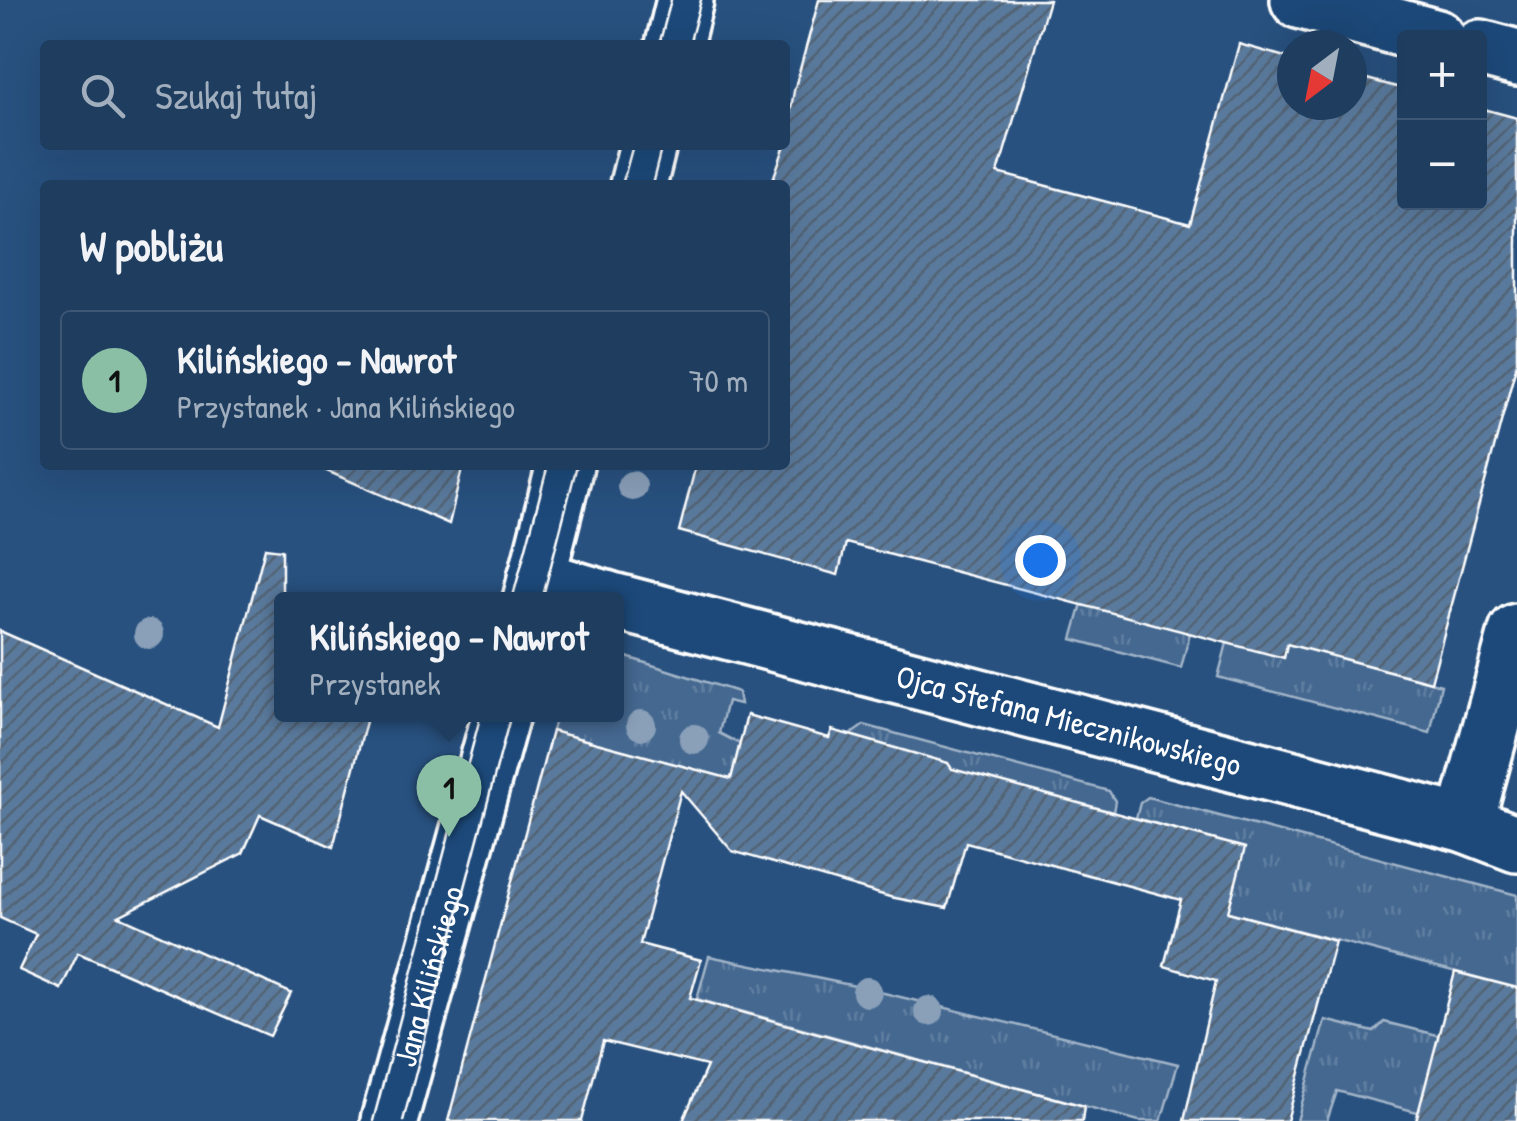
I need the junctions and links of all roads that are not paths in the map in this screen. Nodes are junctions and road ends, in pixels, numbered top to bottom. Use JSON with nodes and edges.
{"nodes":[{"id":1,"x":685,"y":0,"type":"edge"},
{"id":2,"x":1300,"y":0,"type":"edge"},
{"id":3,"x":1409,"y":30,"type":"edge"},
{"id":4,"x":675,"y":40,"type":"edge"},
{"id":5,"x":1487,"y":50,"type":"edge"},
{"id":6,"x":1517,"y":58,"type":"edge"},
{"id":7,"x":647,"y":150,"type":"edge"},
{"id":8,"x":639,"y":180,"type":"edge"},
{"id":9,"x":564,"y":470,"type":"edge"},
{"id":10,"x":533,"y":589,"type":"edge"},
{"id":11,"x":624,"y":603,"type":"edge"},
{"id":12,"x":1517,"y":632,"type":"edge"},
{"id":13,"x":499,"y":722,"type":"edge"},
{"id":14,"x":1465,"y":824,"type":"junction"},
{"id":15,"x":1517,"y":844,"type":"edge"},
{"id":16,"x":389,"y":1121,"type":"edge"}],
"edges":[{"from":1,"to":4,"type":"street"},
{"from":2,"to":3,"type":"street"},
{"from":5,"to":6,"type":"street"},
{"from":7,"to":8,"type":"street"},
{"from":9,"to":10,"type":"street"},
{"from":11,"to":14,"type":"street","name":"Ojca Stefana Miecznikowskiego"},
{"from":12,"to":14,"type":"street"},
{"from":13,"to":16,"type":"street","name":"Jana Kilińskiego"},
{"from":14,"to":15,"type":"street","name":"Ojca Stefana Miecznikowskiego"}]}
